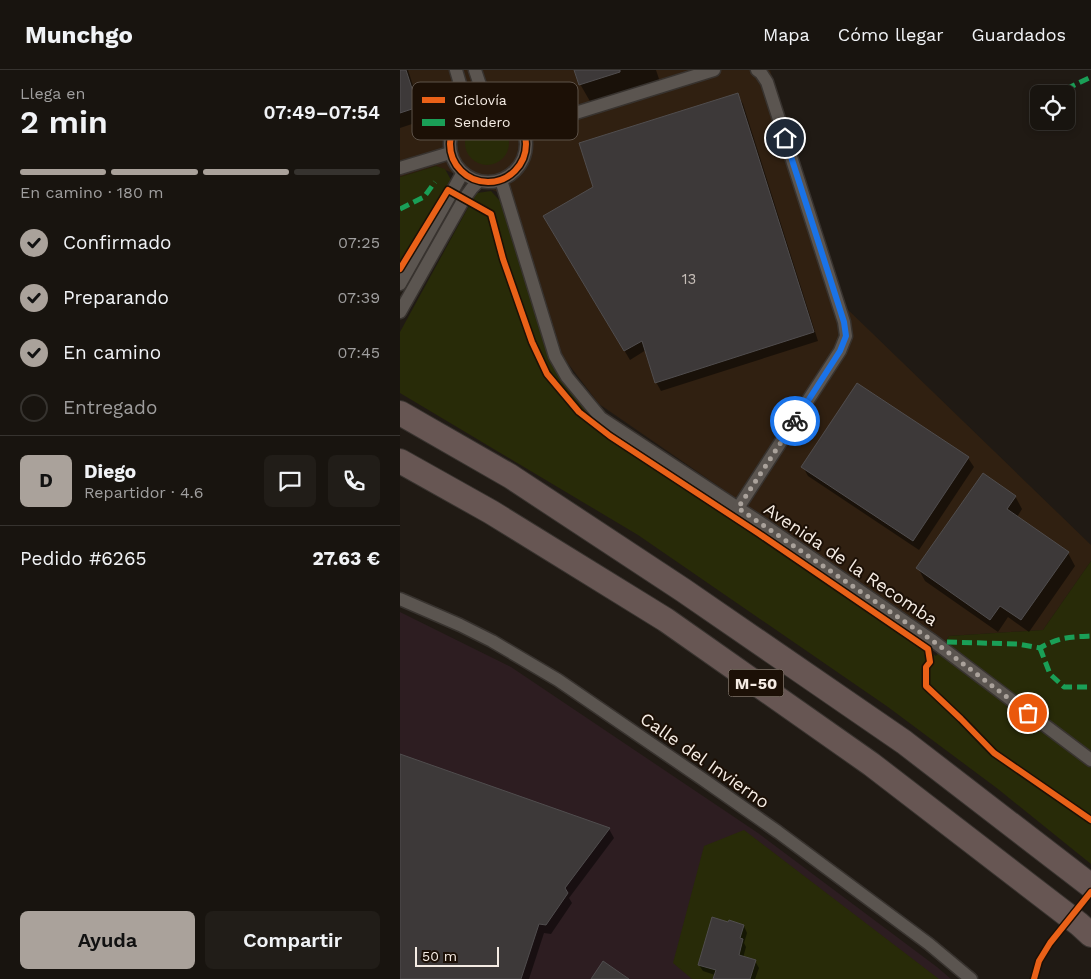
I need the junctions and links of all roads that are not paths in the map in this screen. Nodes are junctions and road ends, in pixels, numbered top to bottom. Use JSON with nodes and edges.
{"nodes":[{"id":1,"x":456,"y":70,"type":"edge"},
{"id":2,"x":475,"y":70,"type":"edge"},
{"id":3,"x":714,"y":70,"type":"edge"},
{"id":4,"x":757,"y":70,"type":"edge"},
{"id":5,"x":460,"y":82,"type":"edge"},
{"id":6,"x":479,"y":82,"type":"edge"},
{"id":7,"x":578,"y":112,"type":"edge"},
{"id":8,"x":449,"y":140,"type":"edge"},
{"id":9,"x":526,"y":140,"type":"edge"},
{"id":10,"x":450,"y":152,"type":"junction"},
{"id":11,"x":400,"y":168,"type":"edge"},
{"id":12,"x":462,"y":174,"type":"junction"},
{"id":13,"x":502,"y":180,"type":"junction"},
{"id":14,"x":478,"y":182,"type":"junction"},
{"id":15,"x":400,"y":284,"type":"edge"},
{"id":16,"x":400,"y":312,"type":"edge"},
{"id":17,"x":400,"y":413,"type":"edge"},
{"id":18,"x":400,"y":461,"type":"edge"},
{"id":19,"x":738,"y":508,"type":"junction"},
{"id":20,"x":400,"y":599,"type":"edge"},
{"id":21,"x":1091,"y":760,"type":"edge"},
{"id":22,"x":1091,"y":886,"type":"edge"},
{"id":23,"x":1091,"y":935,"type":"edge"},
{"id":24,"x":971,"y":979,"type":"edge"}],
"edges":[{"from":1,"to":5,"type":"street"},
{"from":2,"to":6,"type":"street"},
{"from":3,"to":7,"type":"street"},
{"from":4,"to":19,"type":"street"},
{"from":8,"to":10,"type":"street"},
{"from":9,"to":13,"type":"street"},
{"from":10,"to":11,"type":"street"},
{"from":10,"to":12,"type":"street"},
{"from":12,"to":14,"type":"street"},
{"from":12,"to":15,"type":"street"},
{"from":13,"to":14,"type":"street"},
{"from":13,"to":19,"type":"street","name":"Avenida de la Recomba"},
{"from":14,"to":16,"type":"street"},
{"from":17,"to":22,"type":"highway","number":"M-50"},
{"from":18,"to":23,"type":"highway","number":"M-50"},
{"from":19,"to":21,"type":"street","name":"Avenida de la Recomba"},
{"from":20,"to":24,"type":"street","name":"Calle del Invierno"}]}
